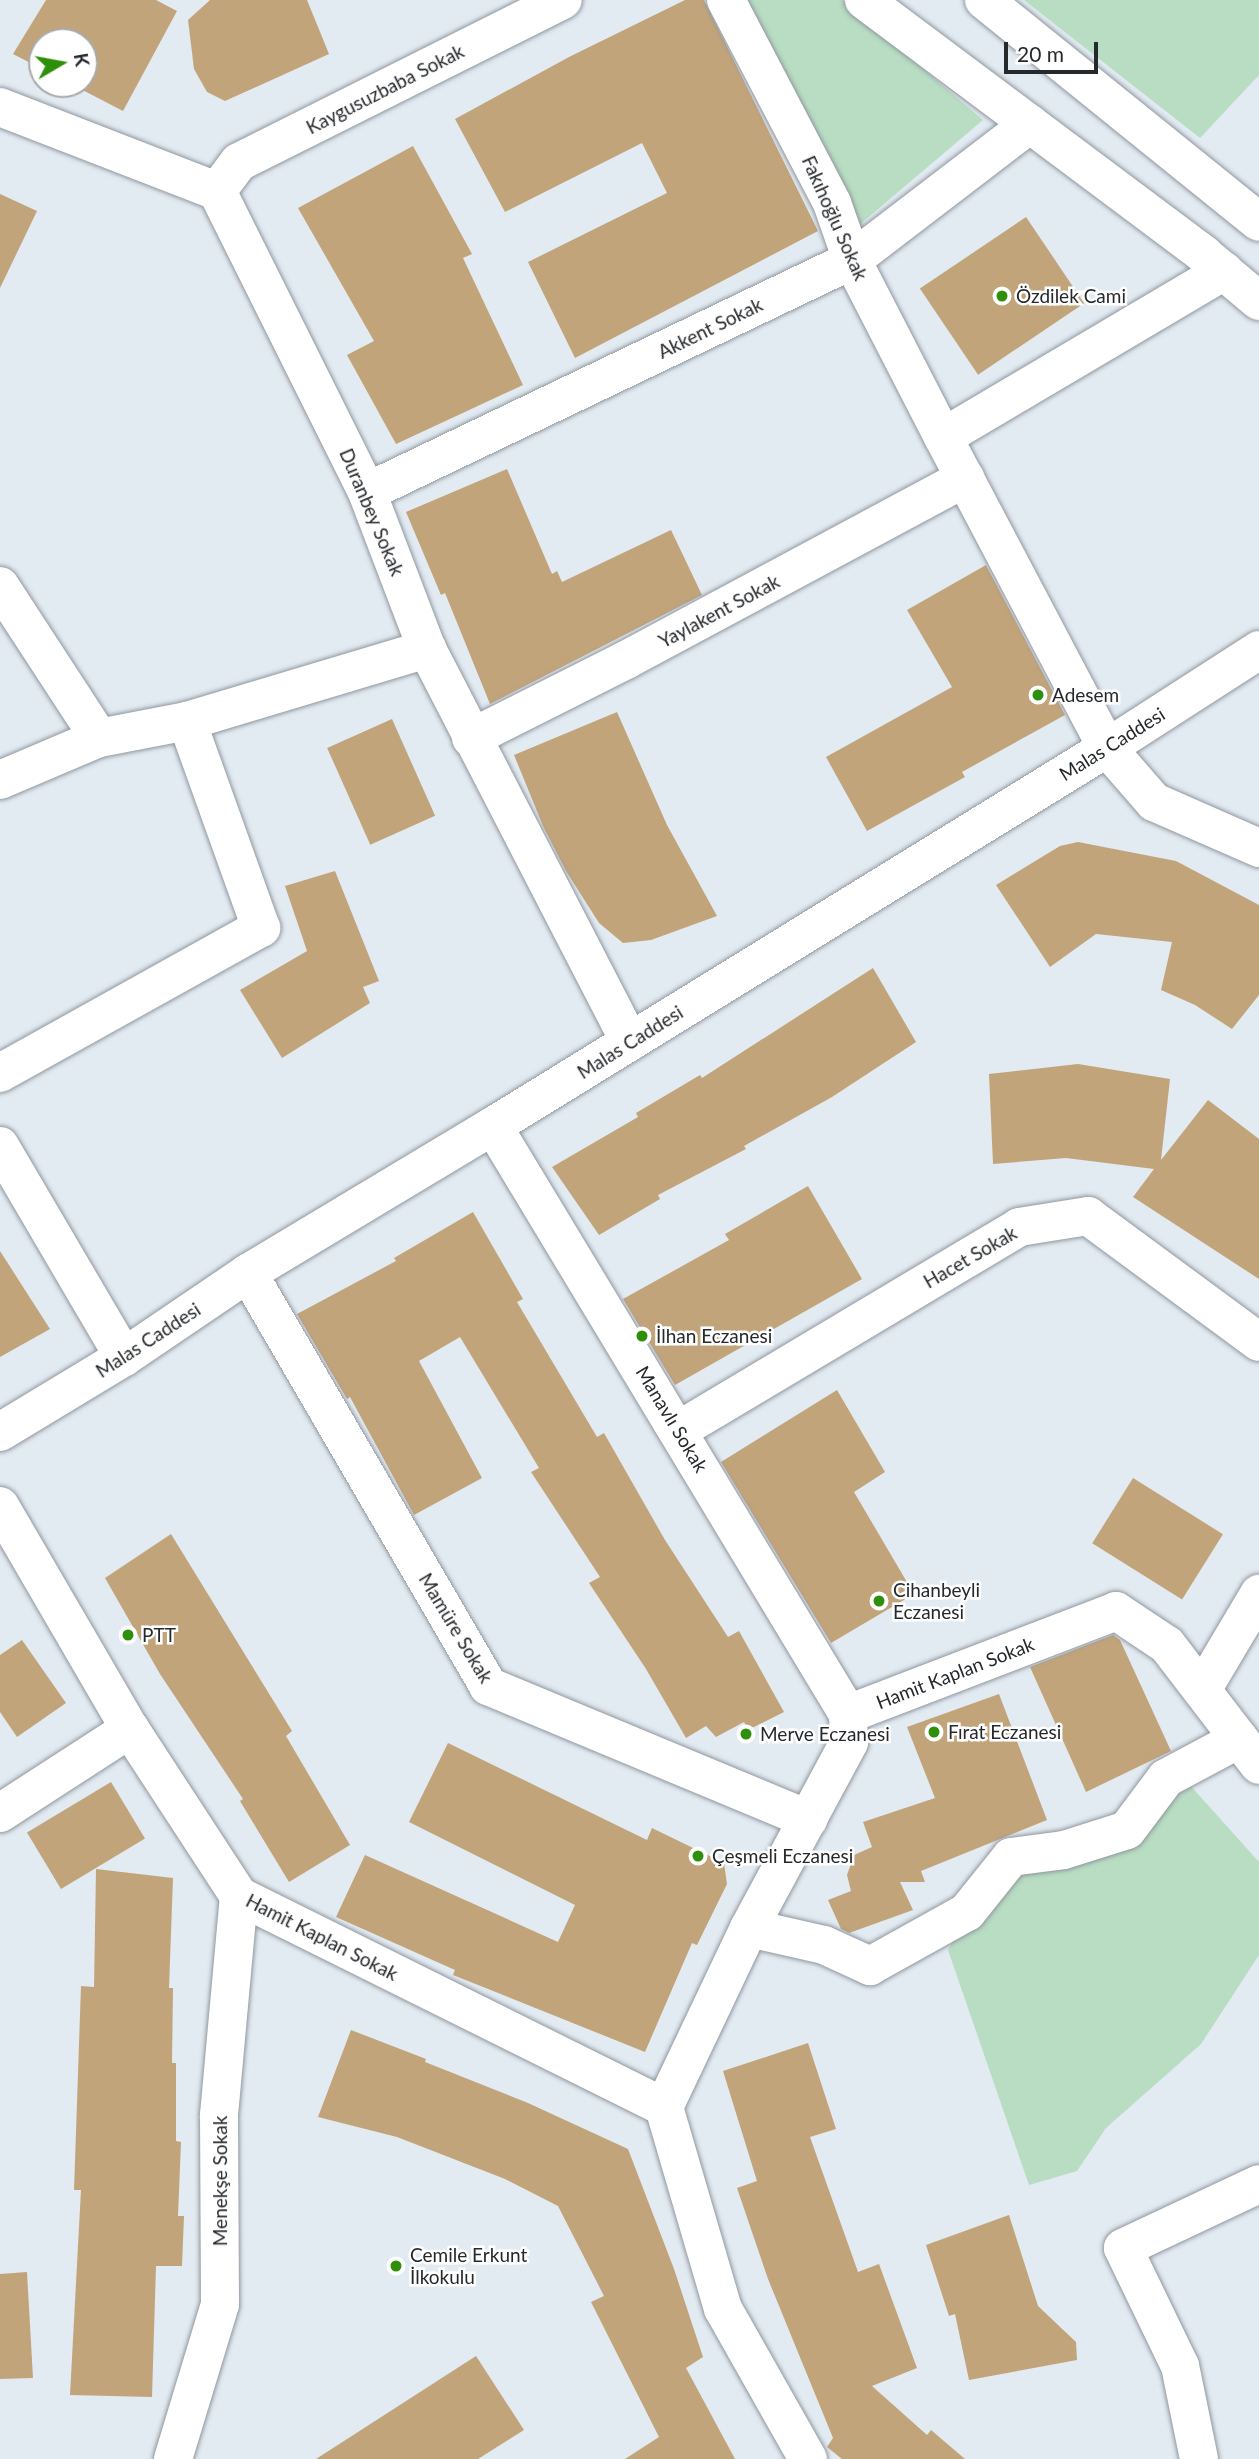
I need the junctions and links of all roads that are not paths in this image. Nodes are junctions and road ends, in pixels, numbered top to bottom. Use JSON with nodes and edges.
{"nodes":[{"id":1,"x":563,"y":0,"type":"edge"},
{"id":2,"x":726,"y":0,"type":"edge"},
{"id":3,"x":864,"y":0,"type":"edge"},
{"id":4,"x":984,"y":0,"type":"edge"},
{"id":5,"x":0,"y":107,"type":"edge"},
{"id":6,"x":1030,"y":124,"type":"junction"},
{"id":7,"x":217,"y":191,"type":"junction"},
{"id":8,"x":1259,"y":222,"type":"edge"},
{"id":9,"x":852,"y":260,"type":"junction"},
{"id":10,"x":1224,"y":271,"type":"junction"},
{"id":11,"x":1259,"y":302,"type":"edge"},
{"id":12,"x":943,"y":437,"type":"junction"},
{"id":13,"x":965,"y":478,"type":"junction"},
{"id":14,"x":367,"y":492,"type":"junction"},
{"id":15,"x":0,"y":586,"type":"edge"},
{"id":16,"x":427,"y":649,"type":"junction"},
{"id":17,"x":1259,"y":650,"type":"edge"},
{"id":18,"x":187,"y":721,"type":"junction"},
{"id":19,"x":99,"y":738,"type":"junction"},
{"id":20,"x":471,"y":738,"type":"junction"},
{"id":21,"x":1107,"y":748,"type":"junction"},
{"id":22,"x":0,"y":780,"type":"edge"},
{"id":23,"x":1259,"y":848,"type":"edge"},
{"id":24,"x":629,"y":1042,"type":"junction"},
{"id":25,"x":0,"y":1073,"type":"edge"},
{"id":26,"x":493,"y":1126,"type":"junction"},
{"id":27,"x":0,"y":1146,"type":"edge"},
{"id":28,"x":248,"y":1273,"type":"junction"},
{"id":29,"x":1259,"y":1342,"type":"edge"},
{"id":30,"x":124,"y":1357,"type":"junction"},
{"id":31,"x":679,"y":1430,"type":"junction"},
{"id":32,"x":0,"y":1432,"type":"edge"},
{"id":33,"x":0,"y":1506,"type":"edge"},
{"id":34,"x":1259,"y":1594,"type":"edge"},
{"id":35,"x":1202,"y":1690,"type":"junction"},
{"id":36,"x":848,"y":1714,"type":"junction"},
{"id":37,"x":130,"y":1729,"type":"junction"},
{"id":38,"x":1249,"y":1752,"type":"edge"},
{"id":39,"x":0,"y":1813,"type":"edge"},
{"id":40,"x":808,"y":1819,"type":"junction"},
{"id":41,"x":239,"y":1896,"type":"junction"},
{"id":42,"x":749,"y":1928,"type":"junction"},
{"id":43,"x":664,"y":2107,"type":"junction"},
{"id":44,"x":1259,"y":2184,"type":"edge"},
{"id":45,"x":173,"y":2459,"type":"edge"},
{"id":46,"x":808,"y":2459,"type":"edge"},
{"id":47,"x":1199,"y":2459,"type":"edge"}],
"edges":[{"from":1,"to":7,"type":"street","name":"Kaygusuzbaba Sokak"},
{"from":2,"to":9,"type":"street","name":"Fakıhoğlu Sokak"},
{"from":3,"to":6,"type":"street"},
{"from":4,"to":8,"type":"street"},
{"from":5,"to":7,"type":"street"},
{"from":6,"to":9,"type":"street","name":"Akkent Sokak"},
{"from":6,"to":10,"type":"street"},
{"from":7,"to":14,"type":"street","name":"Duranbey Sokak"},
{"from":9,"to":12,"type":"street","name":"Fakıhoğlu Sokak"},
{"from":9,"to":14,"type":"street","name":"Akkent Sokak"},
{"from":10,"to":11,"type":"street"},
{"from":10,"to":12,"type":"street"},
{"from":12,"to":13,"type":"street","name":"Fakıhoğlu Sokak"},
{"from":13,"to":20,"type":"street","name":"Yaylakent Sokak"},
{"from":13,"to":21,"type":"street","name":"Fakıhoğlu Sokak"},
{"from":14,"to":16,"type":"street","name":"Duranbey Sokak"},
{"from":15,"to":19,"type":"street"},
{"from":16,"to":18,"type":"street"},
{"from":16,"to":20,"type":"street","name":"Duranbey Sokak"},
{"from":17,"to":21,"type":"street","name":"Malas Caddesi"},
{"from":18,"to":19,"type":"street"},
{"from":18,"to":25,"type":"street"},
{"from":19,"to":22,"type":"street"},
{"from":20,"to":24,"type":"street","name":"Duranbey Sokak"},
{"from":21,"to":23,"type":"street","name":"Fakıhoğlu Sokak"},
{"from":21,"to":24,"type":"street","name":"Malas Caddesi"},
{"from":24,"to":26,"type":"street","name":"Malas Caddesi"},
{"from":26,"to":28,"type":"street","name":"Malas Caddesi"},
{"from":26,"to":31,"type":"street","name":"Manavlı Sokak"},
{"from":27,"to":30,"type":"street"},
{"from":28,"to":30,"type":"street","name":"Malas Caddesi"},
{"from":28,"to":40,"type":"street","name":"Mamüre Sokak"},
{"from":29,"to":31,"type":"street","name":"Hacet Sokak"},
{"from":30,"to":32,"type":"street","name":"Malas Caddesi"},
{"from":31,"to":36,"type":"street","name":"Manavlı Sokak"},
{"from":33,"to":37,"type":"street","name":"Hamit Kaplan Sokak"},
{"from":34,"to":35,"type":"street"},
{"from":35,"to":36,"type":"street","name":"Hamit Kaplan Sokak"},
{"from":35,"to":38,"type":"street","name":"Hamit Kaplan Sokak"},
{"from":36,"to":40,"type":"street"},
{"from":37,"to":39,"type":"street"},
{"from":37,"to":41,"type":"street","name":"Hamit Kaplan Sokak"},
{"from":38,"to":42,"type":"street"},
{"from":40,"to":42,"type":"street"},
{"from":41,"to":43,"type":"street","name":"Hamit Kaplan Sokak"},
{"from":41,"to":45,"type":"street","name":"Menekşe Sokak"},
{"from":42,"to":43,"type":"street"},
{"from":43,"to":46,"type":"street"},
{"from":44,"to":47,"type":"street"}]}
